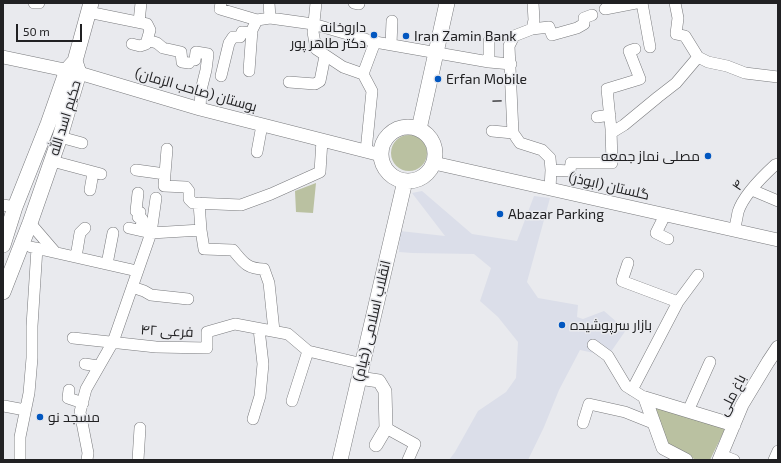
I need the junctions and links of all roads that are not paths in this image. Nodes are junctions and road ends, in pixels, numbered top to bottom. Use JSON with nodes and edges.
{"nodes":[{"id":1,"x":34,"y":3,"type":"edge"},
{"id":2,"x":39,"y":3,"type":"edge"},
{"id":3,"x":141,"y":3,"type":"edge"},
{"id":4,"x":221,"y":3,"type":"edge"},
{"id":5,"x":269,"y":3,"type":"edge"},
{"id":6,"x":316,"y":3,"type":"edge"},
{"id":7,"x":447,"y":3,"type":"edge"},
{"id":8,"x":533,"y":3,"type":"edge"},
{"id":9,"x":636,"y":3,"type":"edge"},
{"id":10,"x":642,"y":3,"type":"edge"},
{"id":11,"x":675,"y":3,"type":"edge"},
{"id":12,"x":90,"y":8,"type":"edge"},
{"id":13,"x":605,"y":8,"type":"dead end"},
{"id":14,"x":592,"y":15,"type":"dead end"},
{"id":15,"x":270,"y":18,"type":"junction"},
{"id":16,"x":257,"y":20,"type":"junction"},
{"id":17,"x":392,"y":21,"type":"dead end"},
{"id":18,"x":139,"y":22,"type":"junction"},
{"id":19,"x":313,"y":24,"type":"junction"},
{"id":20,"x":532,"y":29,"type":"junction"},
{"id":21,"x":252,"y":34,"type":"junction"},
{"id":22,"x":147,"y":40,"type":"junction"},
{"id":23,"x":489,"y":41,"type":"dead end"},
{"id":24,"x":375,"y":42,"type":"junction"},
{"id":25,"x":132,"y":44,"type":"dead end"},
{"id":26,"x":391,"y":44,"type":"junction"},
{"id":27,"x":650,"y":47,"type":"dead end"},
{"id":28,"x":636,"y":49,"type":"dead end"},
{"id":29,"x":436,"y":52,"type":"junction"},
{"id":30,"x":325,"y":56,"type":"junction"},
{"id":31,"x":3,"y":57,"type":"edge"},
{"id":32,"x":698,"y":57,"type":"junction"},
{"id":33,"x":489,"y":62,"type":"junction"},
{"id":34,"x":511,"y":64,"type":"junction"},
{"id":35,"x":74,"y":68,"type":"junction"},
{"id":36,"x":249,"y":71,"type":"dead end"},
{"id":37,"x":363,"y":74,"type":"junction"},
{"id":38,"x":221,"y":76,"type":"dead end"},
{"id":39,"x":778,"y":77,"type":"edge"},
{"id":40,"x":289,"y":82,"type":"dead end"},
{"id":41,"x":200,"y":109,"type":"junction"},
{"id":42,"x":610,"y":115,"type":"junction"},
{"id":43,"x":597,"y":117,"type":"dead end"},
{"id":44,"x":262,"y":125,"type":"junction"},
{"id":45,"x":57,"y":129,"type":"junction"},
{"id":46,"x":418,"y":129,"type":"junction"},
{"id":47,"x":492,"y":131,"type":"dead end"},
{"id":48,"x":513,"y":133,"type":"junction"},
{"id":49,"x":611,"y":133,"type":"junction"},
{"id":50,"x":322,"y":140,"type":"junction"},
{"id":51,"x":82,"y":143,"type":"dead end"},
{"id":52,"x":167,"y":149,"type":"dead end"},
{"id":53,"x":366,"y":151,"type":"junction"},
{"id":54,"x":257,"y":152,"type":"dead end"},
{"id":55,"x":381,"y":155,"type":"junction"},
{"id":56,"x":52,"y":161,"type":"junction"},
{"id":57,"x":434,"y":163,"type":"junction"},
{"id":58,"x":778,"y":164,"type":"edge"},
{"id":59,"x":136,"y":170,"type":"dead end"},
{"id":60,"x":551,"y":170,"type":"junction"},
{"id":61,"x":165,"y":174,"type":"junction"},
{"id":62,"x":405,"y":181,"type":"junction"},
{"id":63,"x":550,"y":189,"type":"junction"},
{"id":64,"x":90,"y":190,"type":"dead end"},
{"id":65,"x":752,"y":190,"type":"junction"},
{"id":66,"x":138,"y":193,"type":"dead end"},
{"id":67,"x":156,"y":198,"type":"dead end"},
{"id":68,"x":778,"y":201,"type":"edge"},
{"id":69,"x":199,"y":203,"type":"junction"},
{"id":70,"x":9,"y":206,"type":"edge"},
{"id":71,"x":665,"y":215,"type":"junction"},
{"id":72,"x":30,"y":223,"type":"junction"},
{"id":73,"x":85,"y":228,"type":"dead end"},
{"id":74,"x":129,"y":228,"type":"dead end"},
{"id":75,"x":201,"y":230,"type":"junction"},
{"id":76,"x":734,"y":230,"type":"junction"},
{"id":77,"x":146,"y":231,"type":"junction"},
{"id":78,"x":113,"y":233,"type":"dead end"},
{"id":79,"x":668,"y":240,"type":"dead end"},
{"id":80,"x":778,"y":240,"type":"edge"},
{"id":81,"x":3,"y":245,"type":"edge"},
{"id":82,"x":20,"y":246,"type":"junction"},
{"id":83,"x":37,"y":248,"type":"junction"},
{"id":84,"x":55,"y":252,"type":"junction"},
{"id":85,"x":76,"y":257,"type":"junction"},
{"id":86,"x":628,"y":263,"type":"dead end"},
{"id":87,"x":107,"y":264,"type":"junction"},
{"id":88,"x":138,"y":271,"type":"junction"},
{"id":89,"x":698,"y":275,"type":"dead end"},
{"id":90,"x":132,"y":287,"type":"junction"},
{"id":91,"x":3,"y":292,"type":"edge"},
{"id":92,"x":188,"y":299,"type":"dead end"},
{"id":93,"x":678,"y":302,"type":"junction"},
{"id":94,"x":259,"y":329,"type":"junction"},
{"id":95,"x":274,"y":331,"type":"junction"},
{"id":96,"x":73,"y":338,"type":"dead end"},
{"id":97,"x":113,"y":342,"type":"junction"},
{"id":98,"x":593,"y":345,"type":"dead end"},
{"id":99,"x":778,"y":347,"type":"edge"},
{"id":100,"x":308,"y":351,"type":"junction"},
{"id":101,"x":710,"y":362,"type":"dead end"},
{"id":102,"x":85,"y":364,"type":"dead end"},
{"id":103,"x":98,"y":366,"type":"junction"},
{"id":104,"x":361,"y":371,"type":"junction"},
{"id":105,"x":69,"y":390,"type":"dead end"},
{"id":106,"x":632,"y":390,"type":"junction"},
{"id":107,"x":645,"y":398,"type":"junction"},
{"id":108,"x":292,"y":401,"type":"dead end"},
{"id":109,"x":83,"y":403,"type":"junction"},
{"id":110,"x":4,"y":406,"type":"dead end"},
{"id":111,"x":25,"y":410,"type":"junction"},
{"id":112,"x":688,"y":411,"type":"junction"},
{"id":113,"x":254,"y":418,"type":"dead end"},
{"id":114,"x":584,"y":423,"type":"dead end"},
{"id":115,"x":654,"y":424,"type":"junction"},
{"id":116,"x":734,"y":425,"type":"junction"},
{"id":117,"x":140,"y":428,"type":"dead end"},
{"id":118,"x":386,"y":428,"type":"junction"},
{"id":119,"x":376,"y":445,"type":"dead end"},
{"id":120,"x":778,"y":451,"type":"edge"},
{"id":121,"x":720,"y":457,"type":"edge"},
{"id":122,"x":20,"y":460,"type":"edge"},
{"id":123,"x":87,"y":460,"type":"edge"},
{"id":124,"x":138,"y":460,"type":"edge"},
{"id":125,"x":340,"y":460,"type":"edge"},
{"id":126,"x":408,"y":460,"type":"edge"},
{"id":127,"x":686,"y":460,"type":"edge"},
{"id":128,"x":734,"y":460,"type":"edge"},
{"id":129,"x":774,"y":460,"type":"edge"}],
"edges":[{"from":1,"to":2,"type":"street"},
{"from":3,"to":18,"type":"street"},
{"from":4,"to":16,"type":"street"},
{"from":5,"to":15,"type":"street"},
{"from":6,"to":19,"type":"street"},
{"from":7,"to":29,"type":"main road"},
{"from":8,"to":20,"type":"street"},
{"from":9,"to":13,"type":"street"},
{"from":10,"to":27,"type":"street"},
{"from":11,"to":32,"type":"street"},
{"from":12,"to":18,"type":"street"},
{"from":12,"to":35,"type":"main road","name":"حکیم اسد الله"},
{"from":14,"to":20,"type":"street"},
{"from":15,"to":16,"type":"street"},
{"from":15,"to":19,"type":"street"},
{"from":16,"to":21,"type":"street"},
{"from":17,"to":26,"type":"street"},
{"from":18,"to":22,"type":"street"},
{"from":19,"to":24,"type":"street"},
{"from":19,"to":30,"type":"street"},
{"from":20,"to":34,"type":"street","name":"۱"},
{"from":21,"to":36,"type":"street"},
{"from":21,"to":38,"type":"street"},
{"from":22,"to":25,"type":"street"},
{"from":22,"to":41,"type":"street"},
{"from":23,"to":33,"type":"street"},
{"from":24,"to":26,"type":"street"},
{"from":24,"to":37,"type":"street"},
{"from":26,"to":29,"type":"street"},
{"from":28,"to":42,"type":"street"},
{"from":29,"to":33,"type":"street"},
{"from":29,"to":46,"type":"main road"},
{"from":30,"to":37,"type":"street"},
{"from":30,"to":40,"type":"street"},
{"from":31,"to":35,"type":"street","name":"بوستان (صاحب الزمان)"},
{"from":32,"to":39,"type":"street"},
{"from":32,"to":49,"type":"street"},
{"from":33,"to":34,"type":"street"},
{"from":34,"to":48,"type":"street","name":"۱"},
{"from":35,"to":41,"type":"street","name":"بوستان (صاحب الزمان)"},
{"from":35,"to":45,"type":"main road","name":"حکیم اسد الله"},
{"from":37,"to":53,"type":"street"},
{"from":41,"to":44,"type":"street","name":"بوستان (صاحب الزمان)"},
{"from":42,"to":43,"type":"street"},
{"from":42,"to":49,"type":"street"},
{"from":44,"to":50,"type":"street","name":"بوستان (صاحب الزمان)"},
{"from":44,"to":54,"type":"street"},
{"from":45,"to":51,"type":"street"},
{"from":45,"to":56,"type":"main road","name":"حکیم اسد الله"},
{"from":45,"to":70,"type":"main road","name":"حکیم اسد الله"},
{"from":46,"to":55,"type":"main road"},
{"from":46,"to":57,"type":"main road"},
{"from":47,"to":48,"type":"street"},
{"from":48,"to":60,"type":"street"},
{"from":49,"to":60,"type":"street"},
{"from":50,"to":53,"type":"street","name":"بوستان (صاحب الزمان)"},
{"from":50,"to":69,"type":"street"},
{"from":52,"to":61,"type":"street"},
{"from":53,"to":55,"type":"street","name":"بوستان (صاحب الزمان)"},
{"from":55,"to":62,"type":"main road"},
{"from":56,"to":64,"type":"street"},
{"from":56,"to":72,"type":"main road","name":"حکیم اسد الله"},
{"from":57,"to":62,"type":"main road"},
{"from":57,"to":63,"type":"street","name":"گلستان (ابوذر)"},
{"from":58,"to":65,"type":"street","name":"۴"},
{"from":59,"to":61,"type":"street"},
{"from":60,"to":63,"type":"street"},
{"from":61,"to":69,"type":"street"},
{"from":62,"to":104,"type":"main road","name":"انقلاب اسلامی (خیام)"},
{"from":63,"to":71,"type":"street","name":"گلستان (ابوذر)"},
{"from":65,"to":68,"type":"street"},
{"from":65,"to":76,"type":"street","name":"۴"},
{"from":66,"to":77,"type":"street"},
{"from":67,"to":77,"type":"street"},
{"from":69,"to":75,"type":"street"},
{"from":70,"to":81,"type":"main road","name":"حکیم اسد الله"},
{"from":71,"to":76,"type":"street","name":"گلستان (ابوذر)"},
{"from":71,"to":79,"type":"street"},
{"from":72,"to":82,"type":"main road","name":"حکیم اسد الله"},
{"from":72,"to":84,"type":"street"},
{"from":73,"to":85,"type":"street"},
{"from":74,"to":77,"type":"street"},
{"from":75,"to":77,"type":"street"},
{"from":75,"to":95,"type":"street"},
{"from":76,"to":80,"type":"street","name":"گلستان (ابوذر)"},
{"from":77,"to":88,"type":"street"},
{"from":78,"to":87,"type":"street"},
{"from":82,"to":83,"type":"street"},
{"from":82,"to":91,"type":"main road","name":"حکیم اسد الله"},
{"from":83,"to":84,"type":"street"},
{"from":83,"to":111,"type":"street"},
{"from":84,"to":85,"type":"street"},
{"from":85,"to":87,"type":"street"},
{"from":86,"to":93,"type":"street"},
{"from":87,"to":88,"type":"street"},
{"from":88,"to":90,"type":"street"},
{"from":89,"to":93,"type":"street"},
{"from":90,"to":92,"type":"street"},
{"from":90,"to":97,"type":"street"},
{"from":93,"to":106,"type":"street"},
{"from":94,"to":95,"type":"street","name":"فرعی ۴۲"},
{"from":94,"to":97,"type":"street","name":"فرعی ۴۲"},
{"from":94,"to":113,"type":"street"},
{"from":95,"to":100,"type":"street","name":"فرعی ۴۲"},
{"from":96,"to":97,"type":"street"},
{"from":97,"to":103,"type":"street"},
{"from":98,"to":106,"type":"street"},
{"from":99,"to":116,"type":"street","name":"باغ ملی"},
{"from":100,"to":104,"type":"street","name":"فرعی ۴۲"},
{"from":100,"to":108,"type":"street"},
{"from":101,"to":112,"type":"street"},
{"from":102,"to":103,"type":"street"},
{"from":103,"to":109,"type":"street"},
{"from":104,"to":118,"type":"street"},
{"from":104,"to":125,"type":"main road","name":"انقلاب اسلامی (خیام)"},
{"from":105,"to":109,"type":"street"},
{"from":106,"to":107,"type":"street"},
{"from":107,"to":112,"type":"street"},
{"from":107,"to":115,"type":"street"},
{"from":109,"to":123,"type":"street"},
{"from":110,"to":111,"type":"street"},
{"from":111,"to":122,"type":"street"},
{"from":112,"to":116,"type":"street"},
{"from":114,"to":115,"type":"street"},
{"from":115,"to":127,"type":"street"},
{"from":116,"to":121,"type":"street","name":"باغ ملی"},
{"from":117,"to":124,"type":"street"},
{"from":118,"to":119,"type":"street"},
{"from":118,"to":126,"type":"street"},
{"from":120,"to":129,"type":"street"},
{"from":121,"to":128,"type":"street"}]}
